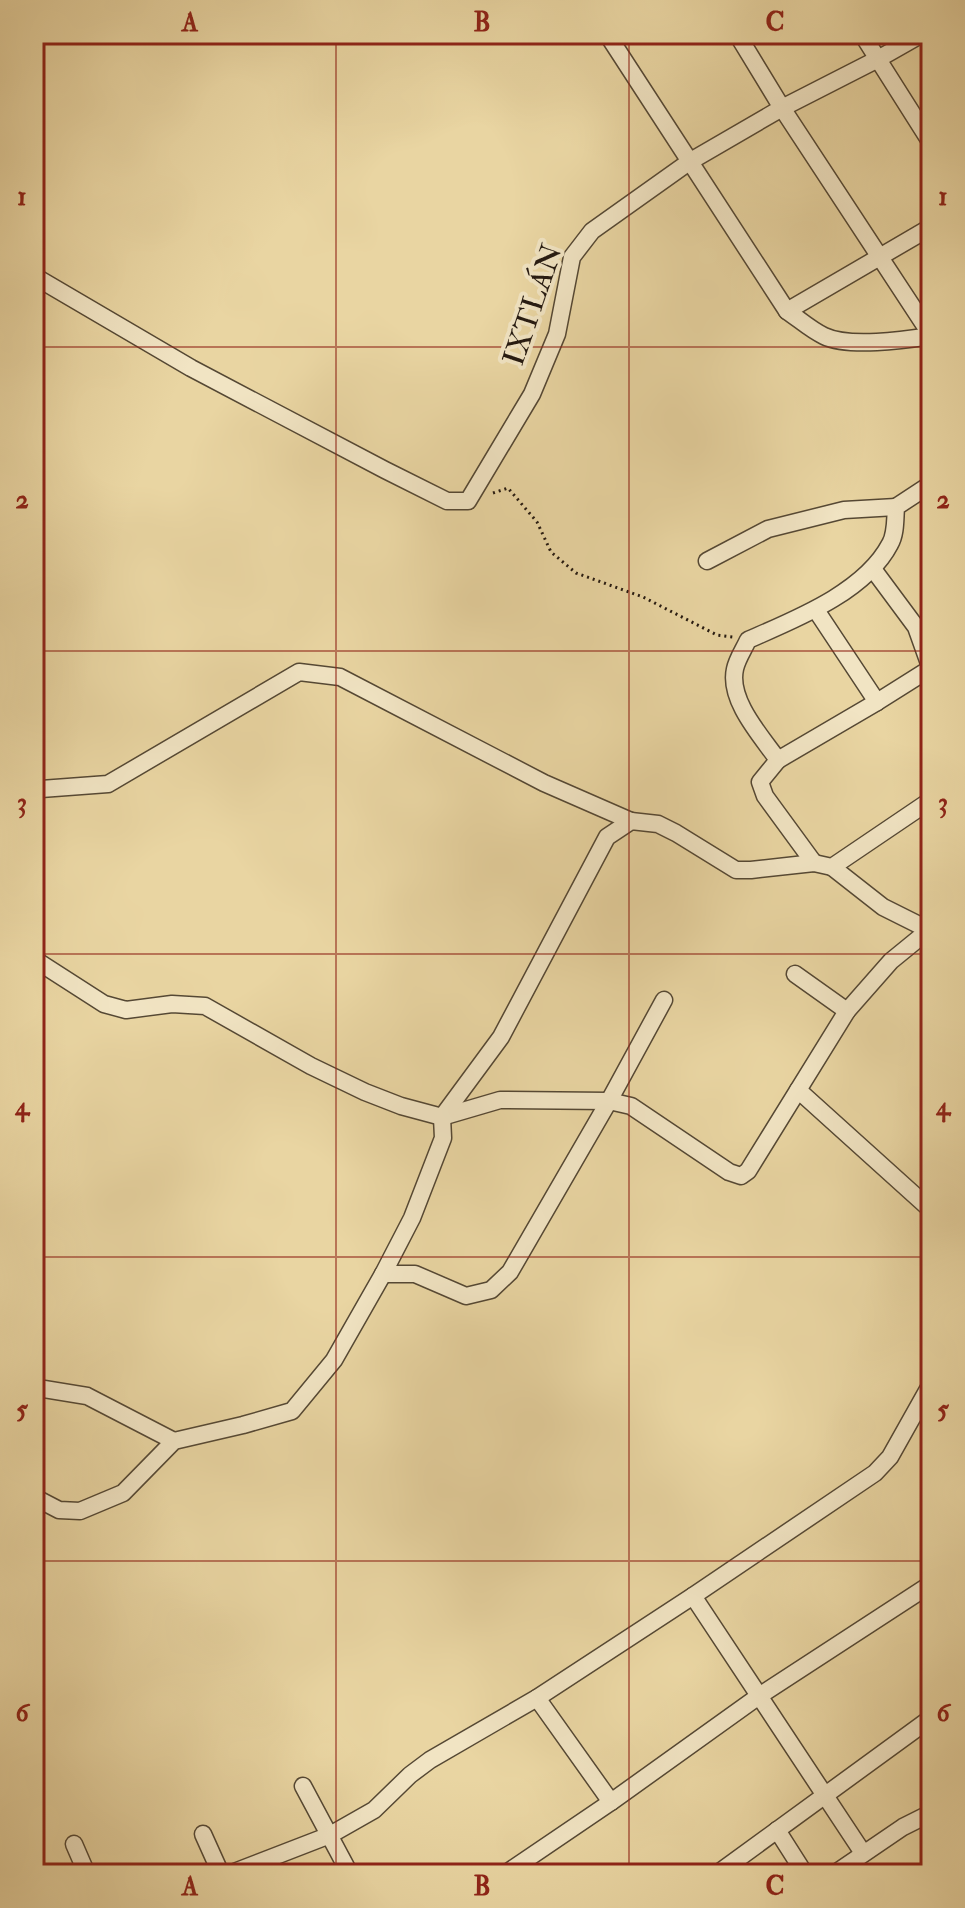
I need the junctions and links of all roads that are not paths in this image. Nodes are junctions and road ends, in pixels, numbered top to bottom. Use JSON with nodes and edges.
{"nodes":[{"id":1,"x":607,"y":34,"type":"edge"},
{"id":2,"x":737,"y":34,"type":"edge"},
{"id":3,"x":862,"y":34,"type":"edge"},
{"id":4,"x":922,"y":34,"type":"edge"},
{"id":5,"x":878,"y":59,"type":"junction"},
{"id":6,"x":782,"y":108,"type":"junction"},
{"id":7,"x":931,"y":143,"type":"edge"},
{"id":8,"x":689,"y":162,"type":"junction"},
{"id":9,"x":931,"y":227,"type":"edge"},
{"id":10,"x":880,"y":257,"type":"junction"},
{"id":11,"x":34,"y":276,"type":"edge"},
{"id":12,"x":787,"y":311,"type":"junction"},
{"id":13,"x":930,"y":330,"type":"edge"},
{"id":14,"x":931,"y":484,"type":"edge"},
{"id":15,"x":896,"y":507,"type":"junction"},
{"id":16,"x":707,"y":561,"type":"dead end"},
{"id":17,"x":873,"y":569,"type":"junction"},
{"id":18,"x":816,"y":610,"type":"junction"},
{"id":19,"x":931,"y":668,"type":"edge"},
{"id":20,"x":877,"y":702,"type":"junction"},
{"id":21,"x":778,"y":760,"type":"junction"},
{"id":22,"x":34,"y":785,"type":"edge"},
{"id":23,"x":931,"y":800,"type":"edge"},
{"id":24,"x":631,"y":821,"type":"junction"},
{"id":25,"x":814,"y":863,"type":"junction"},
{"id":26,"x":832,"y":867,"type":"junction"},
{"id":27,"x":930,"y":930,"type":"edge"},
{"id":28,"x":34,"y":959,"type":"edge"},
{"id":29,"x":795,"y":974,"type":"dead end"},
{"id":30,"x":664,"y":1000,"type":"dead end"},
{"id":31,"x":847,"y":1011,"type":"junction"},
{"id":32,"x":798,"y":1090,"type":"junction"},
{"id":33,"x":609,"y":1101,"type":"junction"},
{"id":34,"x":442,"y":1117,"type":"junction"},
{"id":35,"x":931,"y":1210,"type":"edge"},
{"id":36,"x":383,"y":1274,"type":"junction"},
{"id":37,"x":931,"y":1384,"type":"edge"},
{"id":38,"x":34,"y":1390,"type":"edge"},
{"id":39,"x":174,"y":1441,"type":"junction"},
{"id":40,"x":34,"y":1497,"type":"edge"},
{"id":41,"x":931,"y":1584,"type":"edge"},
{"id":42,"x":693,"y":1596,"type":"junction"},
{"id":43,"x":759,"y":1696,"type":"junction"},
{"id":44,"x":537,"y":1698,"type":"junction"},
{"id":45,"x":931,"y":1718,"type":"edge"},
{"id":46,"x":303,"y":1786,"type":"dead end"},
{"id":47,"x":824,"y":1796,"type":"junction"},
{"id":48,"x":611,"y":1802,"type":"junction"},
{"id":49,"x":931,"y":1813,"type":"edge"},
{"id":50,"x":777,"y":1830,"type":"junction"},
{"id":51,"x":203,"y":1834,"type":"dead end"},
{"id":52,"x":330,"y":1835,"type":"junction"},
{"id":53,"x":74,"y":1844,"type":"dead end"},
{"id":54,"x":863,"y":1853,"type":"junction"},
{"id":55,"x":87,"y":1874,"type":"edge"},
{"id":56,"x":221,"y":1874,"type":"edge"},
{"id":57,"x":229,"y":1874,"type":"edge"},
{"id":58,"x":350,"y":1874,"type":"edge"},
{"id":59,"x":505,"y":1874,"type":"edge"},
{"id":60,"x":717,"y":1874,"type":"edge"},
{"id":61,"x":805,"y":1874,"type":"edge"},
{"id":62,"x":834,"y":1874,"type":"edge"}],
"edges":[{"from":1,"to":8,"type":"street"},
{"from":2,"to":6,"type":"street"},
{"from":3,"to":5,"type":"street"},
{"from":4,"to":5,"type":"street","name":"IXTLÁN"},
{"from":5,"to":6,"type":"street","name":"IXTLÁN"},
{"from":5,"to":7,"type":"street"},
{"from":6,"to":8,"type":"street","name":"IXTLÁN"},
{"from":6,"to":10,"type":"street"},
{"from":8,"to":11,"type":"street","name":"IXTLÁN"},
{"from":8,"to":12,"type":"street"},
{"from":9,"to":10,"type":"street"},
{"from":10,"to":12,"type":"street"},
{"from":10,"to":13,"type":"street"},
{"from":12,"to":13,"type":"street"},
{"from":14,"to":15,"type":"street"},
{"from":15,"to":16,"type":"street"},
{"from":15,"to":17,"type":"street"},
{"from":17,"to":18,"type":"street"},
{"from":17,"to":19,"type":"street"},
{"from":18,"to":20,"type":"street"},
{"from":18,"to":21,"type":"street"},
{"from":19,"to":20,"type":"street"},
{"from":20,"to":21,"type":"street"},
{"from":21,"to":25,"type":"street"},
{"from":22,"to":24,"type":"street"},
{"from":23,"to":26,"type":"street"},
{"from":24,"to":25,"type":"street"},
{"from":24,"to":34,"type":"street"},
{"from":25,"to":26,"type":"street"},
{"from":26,"to":27,"type":"street"},
{"from":27,"to":31,"type":"street"},
{"from":28,"to":34,"type":"street"},
{"from":29,"to":31,"type":"street"},
{"from":30,"to":33,"type":"street"},
{"from":31,"to":32,"type":"street"},
{"from":32,"to":33,"type":"street"},
{"from":32,"to":35,"type":"street"},
{"from":33,"to":34,"type":"street"},
{"from":33,"to":36,"type":"street"},
{"from":34,"to":36,"type":"street"},
{"from":36,"to":39,"type":"street"},
{"from":37,"to":42,"type":"street"},
{"from":38,"to":39,"type":"street"},
{"from":39,"to":40,"type":"street"},
{"from":41,"to":43,"type":"street"},
{"from":42,"to":43,"type":"street"},
{"from":42,"to":44,"type":"street"},
{"from":43,"to":47,"type":"street"},
{"from":43,"to":48,"type":"street"},
{"from":44,"to":48,"type":"street"},
{"from":44,"to":52,"type":"street"},
{"from":45,"to":47,"type":"street"},
{"from":46,"to":52,"type":"street"},
{"from":47,"to":50,"type":"street"},
{"from":47,"to":54,"type":"street"},
{"from":48,"to":59,"type":"street"},
{"from":49,"to":54,"type":"street"},
{"from":50,"to":60,"type":"street"},
{"from":50,"to":61,"type":"street"},
{"from":51,"to":56,"type":"street"},
{"from":52,"to":57,"type":"street"},
{"from":52,"to":58,"type":"street"},
{"from":53,"to":55,"type":"street"},
{"from":54,"to":62,"type":"street"}]}
